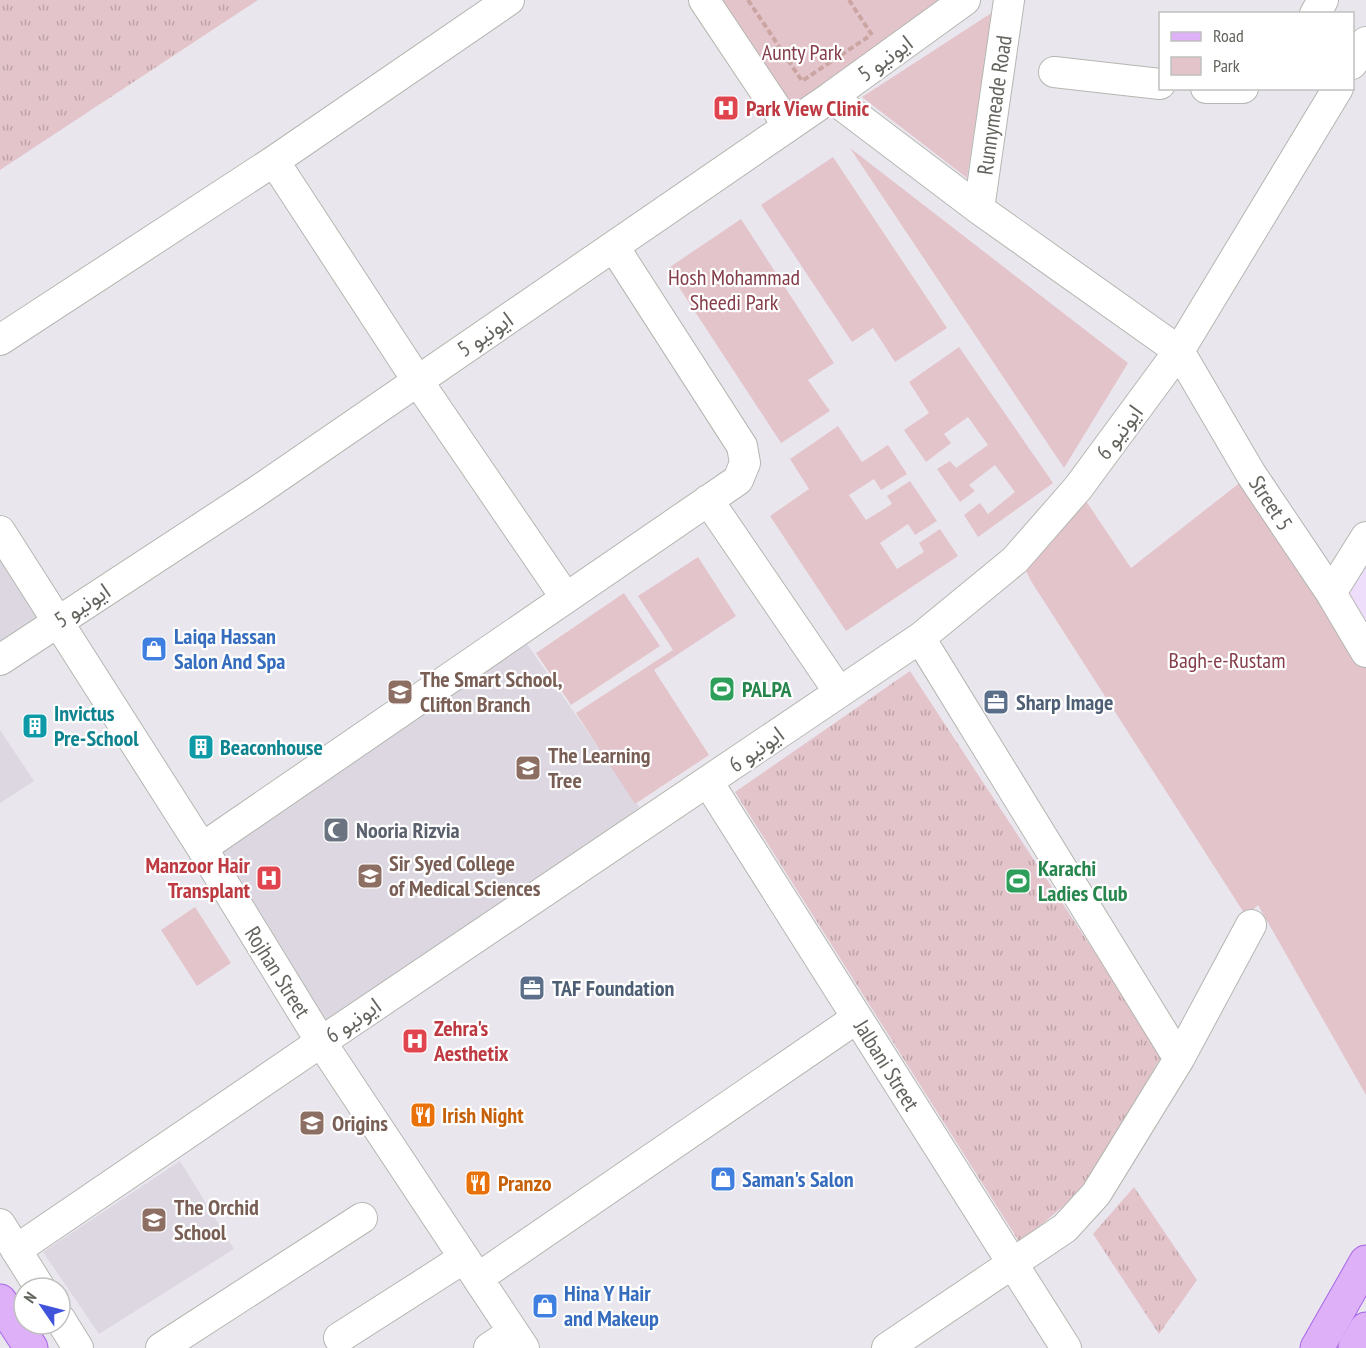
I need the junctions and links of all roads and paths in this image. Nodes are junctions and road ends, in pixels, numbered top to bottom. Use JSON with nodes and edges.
{"nodes":[{"id":1,"x":509,"y":0,"type":"edge"},
{"id":2,"x":704,"y":0,"type":"edge"},
{"id":3,"x":748,"y":0,"type":"edge"},
{"id":4,"x":849,"y":0,"type":"edge"},
{"id":5,"x":965,"y":0,"type":"edge"},
{"id":6,"x":1009,"y":0,"type":"edge"},
{"id":7,"x":880,"y":29,"type":"dead end"},
{"id":8,"x":872,"y":35,"type":"junction"},
{"id":9,"x":1054,"y":72,"type":"dead end"},
{"id":10,"x":1159,"y":84,"type":"edge"},
{"id":11,"x":1337,"y":90,"type":"edge"},
{"id":12,"x":831,"y":97,"type":"junction"},
{"id":13,"x":788,"y":126,"type":"junction"},
{"id":14,"x":274,"y":161,"type":"junction"},
{"id":15,"x":980,"y":209,"type":"junction"},
{"id":16,"x":614,"y":247,"type":"junction"},
{"id":17,"x":0,"y":340,"type":"edge"},
{"id":18,"x":1179,"y":351,"type":"junction"},
{"id":19,"x":417,"y":380,"type":"junction"},
{"id":20,"x":708,"y":500,"type":"junction"},
{"id":21,"x":0,"y":531,"type":"edge"},
{"id":22,"x":1366,"y":537,"type":"edge"},
{"id":23,"x":1331,"y":593,"type":"junction"},
{"id":24,"x":566,"y":598,"type":"junction"},
{"id":25,"x":58,"y":621,"type":"junction"},
{"id":26,"x":920,"y":638,"type":"junction"},
{"id":27,"x":1366,"y":652,"type":"edge"},
{"id":28,"x":0,"y":660,"type":"edge"},
{"id":29,"x":839,"y":692,"type":"junction"},
{"id":30,"x":708,"y":782,"type":"junction"},
{"id":31,"x":202,"y":848,"type":"junction"},
{"id":32,"x":1251,"y":925,"type":"dead end"},
{"id":33,"x":857,"y":1018,"type":"junction"},
{"id":34,"x":321,"y":1042,"type":"junction"},
{"id":35,"x":1179,"y":1059,"type":"junction"},
{"id":36,"x":362,"y":1218,"type":"dead end"},
{"id":37,"x":0,"y":1224,"type":"edge"},
{"id":38,"x":16,"y":1250,"type":"junction"},
{"id":39,"x":1366,"y":1262,"type":"edge"},
{"id":40,"x":1013,"y":1264,"type":"junction"},
{"id":41,"x":471,"y":1268,"type":"junction"},
{"id":42,"x":32,"y":1276,"type":"edge"},
{"id":43,"x":0,"y":1301,"type":"edge"},
{"id":44,"x":1366,"y":1329,"type":"edge"},
{"id":45,"x":339,"y":1338,"type":"dead end"},
{"id":46,"x":518,"y":1340,"type":"edge"},
{"id":47,"x":31,"y":1348,"type":"edge"},
{"id":48,"x":161,"y":1348,"type":"edge"},
{"id":49,"x":489,"y":1348,"type":"edge"},
{"id":50,"x":887,"y":1348,"type":"edge"},
{"id":51,"x":1066,"y":1348,"type":"edge"},
{"id":52,"x":1317,"y":1348,"type":"edge"},
{"id":53,"x":1355,"y":1348,"type":"edge"}],
"edges":[{"from":1,"to":14,"type":"street"},
{"from":2,"to":13,"type":"street"},
{"from":3,"to":8,"type":"path"},
{"from":4,"to":8,"type":"path"},
{"from":5,"to":12,"type":"street","name":"ایونیو 5"},
{"from":6,"to":15,"type":"street","name":"Runnymeade Road"},
{"from":7,"to":8,"type":"path"},
{"from":9,"to":10,"type":"street"},
{"from":11,"to":18,"type":"street","name":"ایونیو 6"},
{"from":12,"to":13,"type":"street","name":"ایونیو 5"},
{"from":12,"to":15,"type":"street"},
{"from":13,"to":16,"type":"street","name":"ایونیو 5"},
{"from":14,"to":17,"type":"street"},
{"from":14,"to":19,"type":"street"},
{"from":15,"to":18,"type":"street"},
{"from":16,"to":19,"type":"street","name":"ایونیو 5"},
{"from":16,"to":20,"type":"street"},
{"from":18,"to":23,"type":"street","name":"Street 5"},
{"from":18,"to":26,"type":"street","name":"ایونیو 6"},
{"from":19,"to":24,"type":"street"},
{"from":19,"to":25,"type":"street","name":"ایونیو 5"},
{"from":20,"to":24,"type":"street"},
{"from":20,"to":29,"type":"street"},
{"from":21,"to":25,"type":"street","name":"Rojhan Street"},
{"from":22,"to":23,"type":"street"},
{"from":23,"to":27,"type":"street","name":"Street 5"},
{"from":24,"to":31,"type":"street"},
{"from":25,"to":28,"type":"street","name":"ایونیو 5"},
{"from":25,"to":31,"type":"street","name":"Rojhan Street"},
{"from":26,"to":29,"type":"street","name":"ایونیو 6"},
{"from":26,"to":35,"type":"street"},
{"from":29,"to":30,"type":"street","name":"ایونیو 6"},
{"from":30,"to":33,"type":"street","name":"Jalbani Street"},
{"from":30,"to":34,"type":"street","name":"ایونیو 6"},
{"from":31,"to":34,"type":"street","name":"Rojhan Street"},
{"from":32,"to":35,"type":"street"},
{"from":33,"to":40,"type":"street","name":"Jalbani Street"},
{"from":33,"to":41,"type":"street"},
{"from":34,"to":38,"type":"street","name":"ایونیو 6"},
{"from":34,"to":41,"type":"street","name":"Rojhan Street"},
{"from":35,"to":40,"type":"street"},
{"from":36,"to":48,"type":"street"},
{"from":37,"to":38,"type":"street"},
{"from":38,"to":42,"type":"street"},
{"from":39,"to":52,"type":"main road"},
{"from":40,"to":50,"type":"street"},
{"from":40,"to":51,"type":"street","name":"Jalbani Street"},
{"from":41,"to":45,"type":"street"},
{"from":41,"to":46,"type":"street","name":"Rojhan Street"},
{"from":43,"to":47,"type":"main road"},
{"from":44,"to":53,"type":"main road"},
{"from":46,"to":49,"type":"street"}]}
